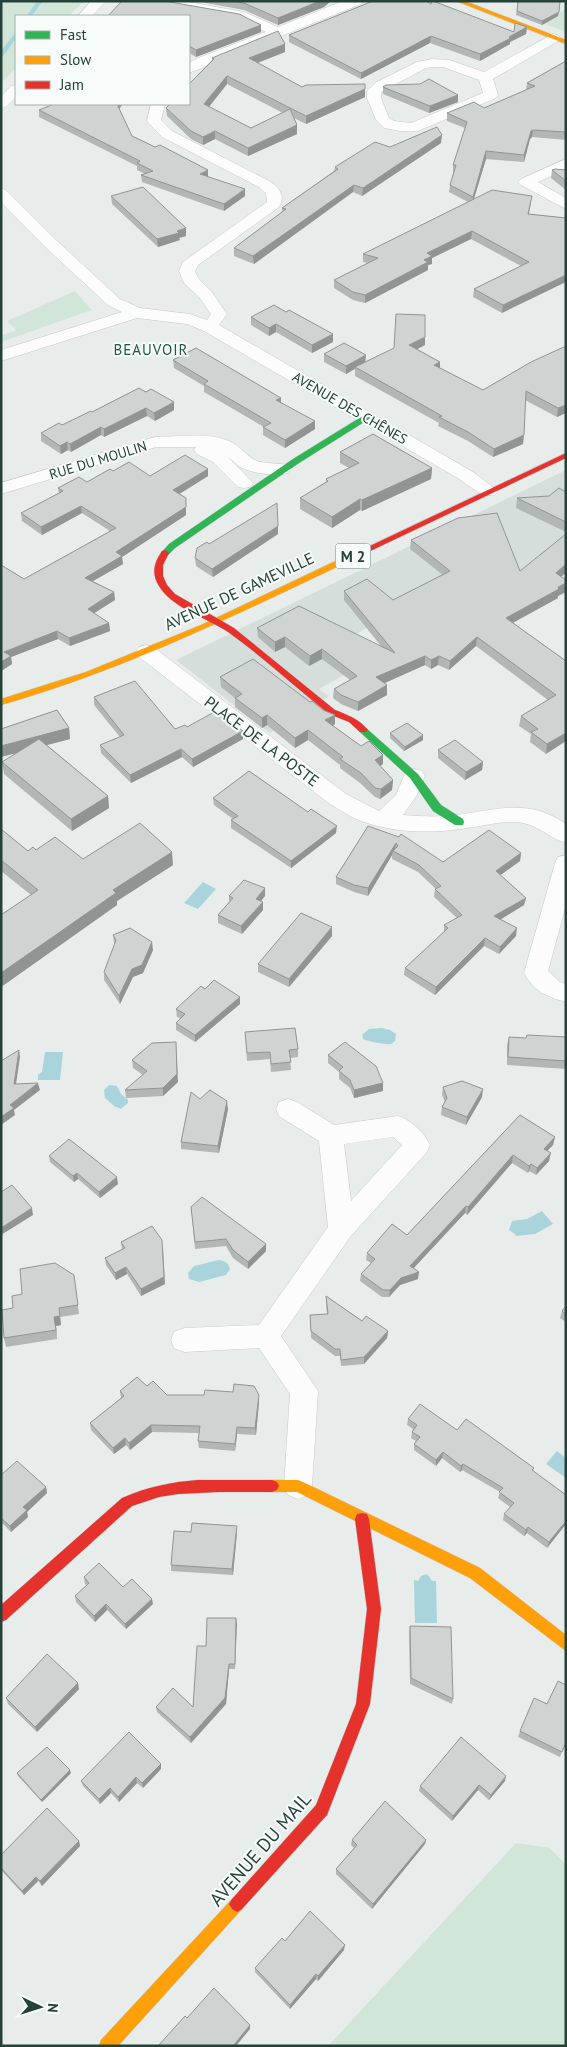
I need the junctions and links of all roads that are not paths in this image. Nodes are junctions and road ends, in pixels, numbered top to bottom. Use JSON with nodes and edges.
{"nodes":[{"id":1,"x":99,"y":1,"type":"edge"},
{"id":2,"x":158,"y":1,"type":"edge"},
{"id":3,"x":356,"y":1,"type":"edge"},
{"id":4,"x":459,"y":1,"type":"edge"},
{"id":5,"x":86,"y":15,"type":"edge"},
{"id":6,"x":278,"y":32,"type":"junction"},
{"id":7,"x":559,"y":40,"type":"edge"},
{"id":8,"x":190,"y":68,"type":"edge"},
{"id":9,"x":485,"y":77,"type":"junction"},
{"id":10,"x":15,"y":90,"type":"edge"},
{"id":11,"x":1,"y":104,"type":"edge"},
{"id":12,"x":158,"y":105,"type":"edge"},
{"id":13,"x":566,"y":163,"type":"edge"},
{"id":14,"x":1,"y":193,"type":"edge"},
{"id":15,"x":566,"y":204,"type":"edge"},
{"id":16,"x":211,"y":303,"type":"junction"},
{"id":17,"x":136,"y":313,"type":"junction"},
{"id":18,"x":190,"y":318,"type":"junction"},
{"id":19,"x":210,"y":327,"type":"junction"},
{"id":20,"x":1,"y":356,"type":"edge"},
{"id":21,"x":366,"y":417,"type":"junction"},
{"id":22,"x":197,"y":443,"type":"junction"},
{"id":23,"x":566,"y":455,"type":"edge"},
{"id":24,"x":252,"y":466,"type":"junction"},
{"id":25,"x":282,"y":469,"type":"junction"},
{"id":26,"x":1,"y":488,"type":"edge"},
{"id":27,"x":241,"y":491,"type":"junction"},
{"id":28,"x":489,"y":491,"type":"junction"},
{"id":29,"x":216,"y":621,"type":"junction"},
{"id":30,"x":146,"y":652,"type":"junction"},
{"id":31,"x":1,"y":702,"type":"edge"},
{"id":32,"x":414,"y":776,"type":"junction"},
{"id":33,"x":385,"y":818,"type":"junction"},
{"id":34,"x":459,"y":822,"type":"junction"},
{"id":35,"x":566,"y":835,"type":"edge"},
{"id":36,"x":566,"y":863,"type":"edge"},
{"id":37,"x":566,"y":993,"type":"edge"},
{"id":38,"x":288,"y":1109,"type":"dead end"},
{"id":39,"x":331,"y":1136,"type":"junction"},
{"id":40,"x":341,"y":1229,"type":"junction"},
{"id":41,"x":266,"y":1336,"type":"junction"},
{"id":42,"x":184,"y":1340,"type":"dead end"},
{"id":43,"x":298,"y":1486,"type":"junction"},
{"id":44,"x":362,"y":1519,"type":"junction"},
{"id":45,"x":1,"y":1616,"type":"edge"},
{"id":46,"x":566,"y":1644,"type":"edge"},
{"id":47,"x":107,"y":2046,"type":"edge"}],
"edges":[{"from":1,"to":5,"type":"street"},
{"from":2,"to":6,"type":"street"},
{"from":3,"to":6,"type":"street"},
{"from":4,"to":7,"type":"street"},
{"from":6,"to":8,"type":"street"},
{"from":7,"to":9,"type":"street"},
{"from":9,"to":9,"type":"street"},
{"from":10,"to":11,"type":"street"},
{"from":12,"to":16,"type":"street"},
{"from":13,"to":15,"type":"street"},
{"from":14,"to":17,"type":"street"},
{"from":16,"to":18,"type":"street"},
{"from":16,"to":19,"type":"street"},
{"from":17,"to":18,"type":"street","name":"AVENUE DES CHÊNES"},
{"from":17,"to":20,"type":"street"},
{"from":18,"to":19,"type":"street","name":"AVENUE DES CHÊNES"},
{"from":19,"to":21,"type":"street","name":"AVENUE DES CHÊNES"},
{"from":21,"to":25,"type":"street"},
{"from":21,"to":28,"type":"street","name":"AVENUE DES CHÊNES"},
{"from":22,"to":24,"type":"street","name":"RUE DU MOULIN"},
{"from":22,"to":26,"type":"street","name":"RUE DU MOULIN"},
{"from":22,"to":27,"type":"street"},
{"from":23,"to":28,"type":"street","name":"AVENUE DE GAMEVILLE","number":"M 2"},
{"from":24,"to":25,"type":"street"},
{"from":24,"to":27,"type":"street"},
{"from":25,"to":27,"type":"street"},
{"from":27,"to":29,"type":"street"},
{"from":28,"to":29,"type":"street","name":"AVENUE DE GAMEVILLE","number":"M 2"},
{"from":29,"to":30,"type":"street","name":"AVENUE DE GAMEVILLE","number":"M 2"},
{"from":29,"to":32,"type":"street"},
{"from":30,"to":31,"type":"street","name":"AVENUE DE GAMEVILLE","number":"M 2"},
{"from":30,"to":33,"type":"street","name":"PLACE DE LA POSTE"},
{"from":32,"to":33,"type":"street"},
{"from":32,"to":34,"type":"street"},
{"from":33,"to":34,"type":"street","name":"PLACE DE LA POSTE"},
{"from":34,"to":35,"type":"street","name":"PLACE DE LA POSTE"},
{"from":36,"to":37,"type":"street"},
{"from":38,"to":39,"type":"street"},
{"from":39,"to":40,"type":"street"},
{"from":39,"to":40,"type":"street"},
{"from":40,"to":41,"type":"street"},
{"from":41,"to":42,"type":"street"},
{"from":41,"to":43,"type":"street"},
{"from":43,"to":44,"type":"street"},
{"from":43,"to":45,"type":"street"},
{"from":44,"to":46,"type":"street"},
{"from":44,"to":47,"type":"street","name":"AVENUE DU MAIL"}]}
